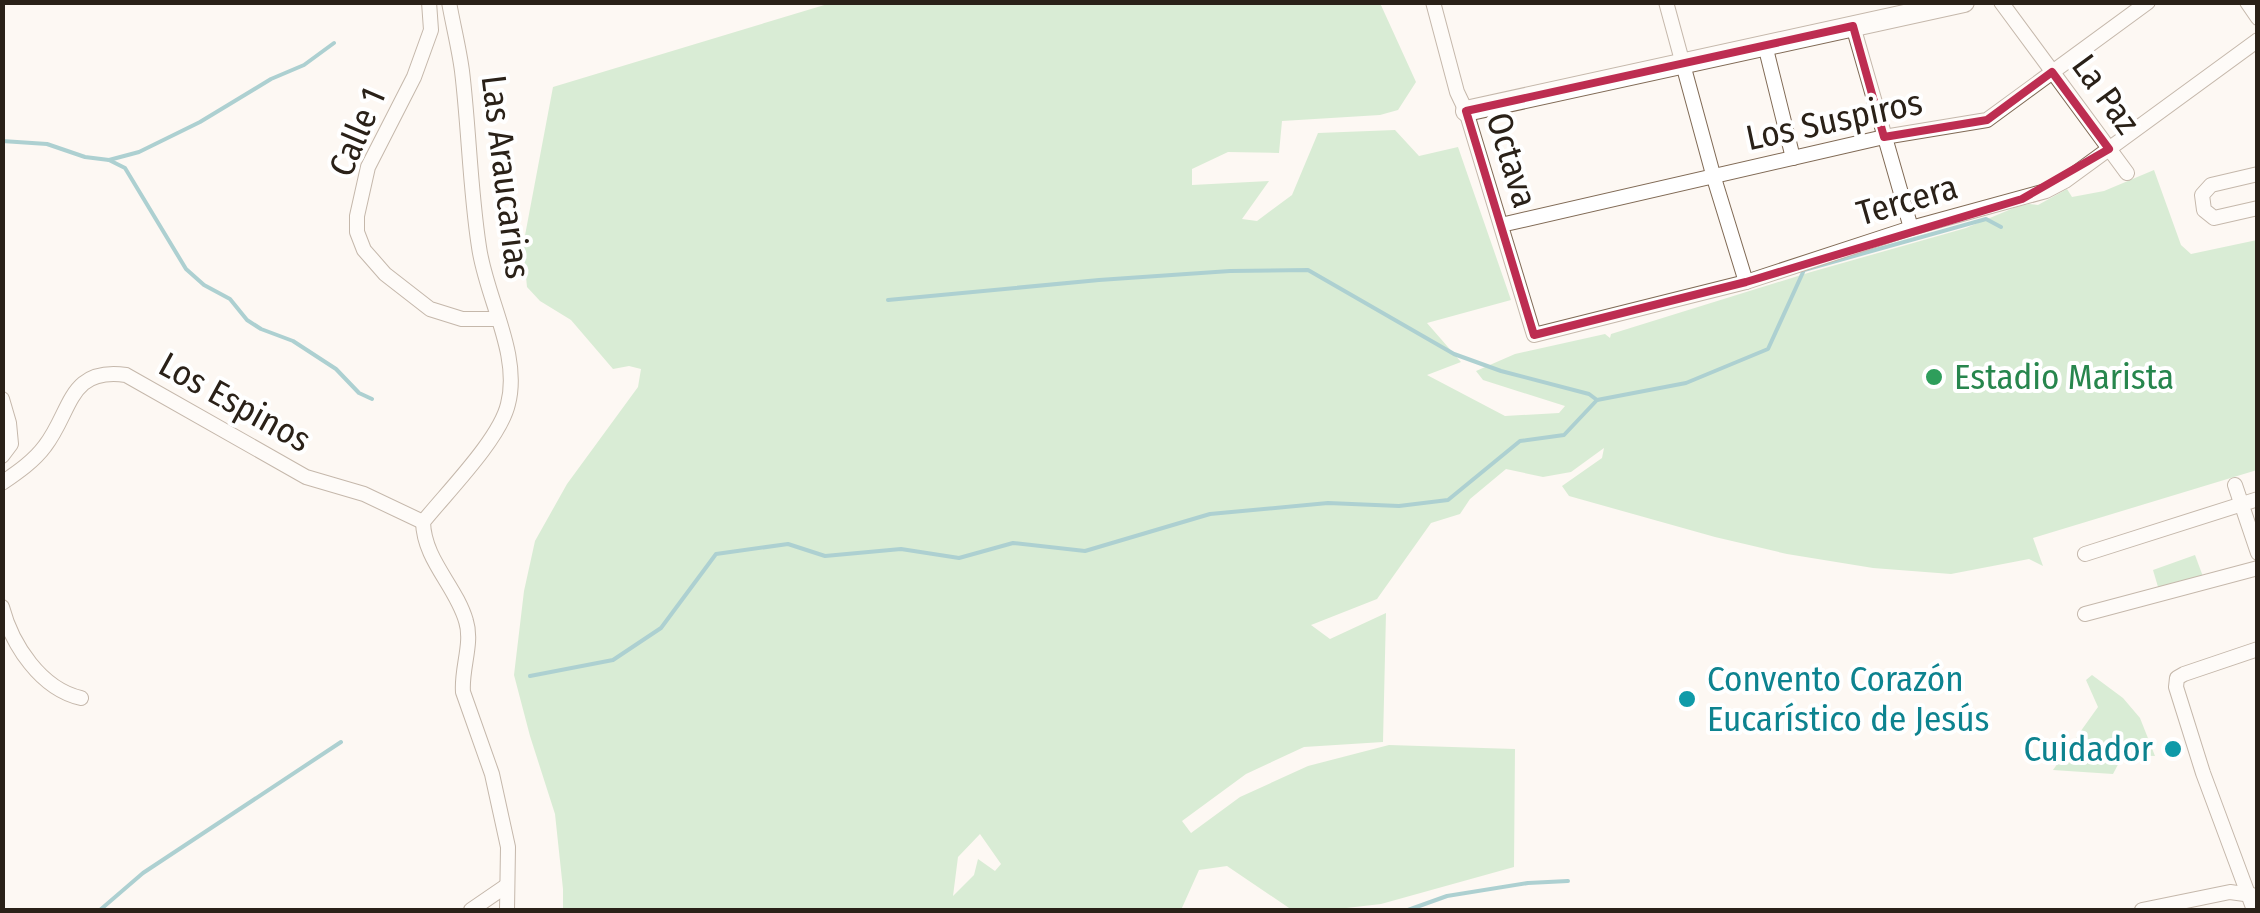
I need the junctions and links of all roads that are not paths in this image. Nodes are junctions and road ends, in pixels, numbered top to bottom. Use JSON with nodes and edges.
{"nodes":[{"id":1,"x":429,"y":2,"type":"edge"},
{"id":2,"x":449,"y":2,"type":"edge"},
{"id":3,"x":1433,"y":2,"type":"edge"},
{"id":4,"x":1666,"y":2,"type":"edge"},
{"id":5,"x":1964,"y":2,"type":"edge"},
{"id":6,"x":2001,"y":2,"type":"edge"},
{"id":7,"x":2148,"y":2,"type":"edge"},
{"id":8,"x":2247,"y":2,"type":"edge"},
{"id":9,"x":2258,"y":18,"type":"edge"},
{"id":10,"x":1853,"y":26,"type":"junction"},
{"id":11,"x":2258,"y":40,"type":"edge"},
{"id":12,"x":1765,"y":45,"type":"junction"},
{"id":13,"x":1684,"y":64,"type":"junction"},
{"id":14,"x":2052,"y":72,"type":"junction"},
{"id":15,"x":1466,"y":110,"type":"junction"},
{"id":16,"x":1884,"y":137,"type":"junction"},
{"id":17,"x":2110,"y":149,"type":"junction"},
{"id":18,"x":1793,"y":158,"type":"junction"},
{"id":19,"x":2127,"y":173,"type":"dead end"},
{"id":20,"x":2258,"y":174,"type":"edge"},
{"id":21,"x":1714,"y":178,"type":"junction"},
{"id":22,"x":2258,"y":208,"type":"edge"},
{"id":23,"x":1501,"y":225,"type":"junction"},
{"id":24,"x":1911,"y":228,"type":"junction"},
{"id":25,"x":1746,"y":282,"type":"junction"},
{"id":26,"x":497,"y":319,"type":"junction"},
{"id":27,"x":1534,"y":335,"type":"joint"},
{"id":28,"x":2,"y":399,"type":"edge"},
{"id":29,"x":2,"y":456,"type":"edge"},
{"id":30,"x":2,"y":483,"type":"edge"},
{"id":31,"x":2234,"y":485,"type":"dead end"},
{"id":32,"x":2258,"y":499,"type":"edge"},
{"id":33,"x":2242,"y":504,"type":"junction"},
{"id":34,"x":423,"y":522,"type":"junction"},
{"id":35,"x":2258,"y":552,"type":"edge"},
{"id":36,"x":2085,"y":554,"type":"dead end"},
{"id":37,"x":2258,"y":568,"type":"edge"},
{"id":38,"x":2,"y":607,"type":"edge"},
{"id":39,"x":2086,"y":614,"type":"dead end"},
{"id":40,"x":2258,"y":650,"type":"edge"},
{"id":41,"x":81,"y":698,"type":"dead end"},
{"id":42,"x":506,"y":886,"type":"junction"},
{"id":43,"x":2253,"y":900,"type":"edge"},
{"id":44,"x":471,"y":910,"type":"edge"},
{"id":45,"x":507,"y":910,"type":"edge"},
{"id":46,"x":2142,"y":910,"type":"edge"}],
"edges":[{"from":1,"to":26,"type":"street","name":"Calle 1"},
{"from":2,"to":26,"type":"street","name":"Las Araucarias"},
{"from":3,"to":15,"type":"street","name":"Octava"},
{"from":4,"to":13,"type":"street"},
{"from":5,"to":10,"type":"street"},
{"from":6,"to":14,"type":"street","name":"La Paz"},
{"from":7,"to":14,"type":"street","name":"Los Suspiros"},
{"from":8,"to":9,"type":"street"},
{"from":10,"to":12,"type":"street"},
{"from":10,"to":16,"type":"street"},
{"from":11,"to":17,"type":"street","name":"Tercera"},
{"from":12,"to":13,"type":"street"},
{"from":12,"to":18,"type":"street"},
{"from":13,"to":15,"type":"street"},
{"from":13,"to":21,"type":"street"},
{"from":14,"to":16,"type":"street","name":"Los Suspiros"},
{"from":14,"to":17,"type":"street","name":"La Paz"},
{"from":15,"to":23,"type":"street","name":"Octava"},
{"from":16,"to":18,"type":"street","name":"Los Suspiros"},
{"from":16,"to":24,"type":"street"},
{"from":17,"to":19,"type":"street","name":"La Paz"},
{"from":17,"to":24,"type":"street","name":"Tercera"},
{"from":18,"to":21,"type":"street","name":"Los Suspiros"},
{"from":20,"to":22,"type":"street"},
{"from":21,"to":23,"type":"street","name":"Los Suspiros"},
{"from":21,"to":25,"type":"street"},
{"from":23,"to":27,"type":"street","name":"Octava"},
{"from":24,"to":25,"type":"street","name":"Tercera"},
{"from":25,"to":27,"type":"street","name":"Tercera"},
{"from":26,"to":34,"type":"street","name":"Las Araucarias"},
{"from":28,"to":29,"type":"street"},
{"from":30,"to":34,"type":"street","name":"Los Espinos"},
{"from":31,"to":33,"type":"street"},
{"from":32,"to":33,"type":"street"},
{"from":33,"to":35,"type":"street"},
{"from":33,"to":36,"type":"street"},
{"from":34,"to":42,"type":"street"},
{"from":37,"to":39,"type":"street"},
{"from":38,"to":41,"type":"street"},
{"from":40,"to":43,"type":"street"},
{"from":42,"to":44,"type":"street"},
{"from":42,"to":45,"type":"street"},
{"from":43,"to":46,"type":"street"}]}
